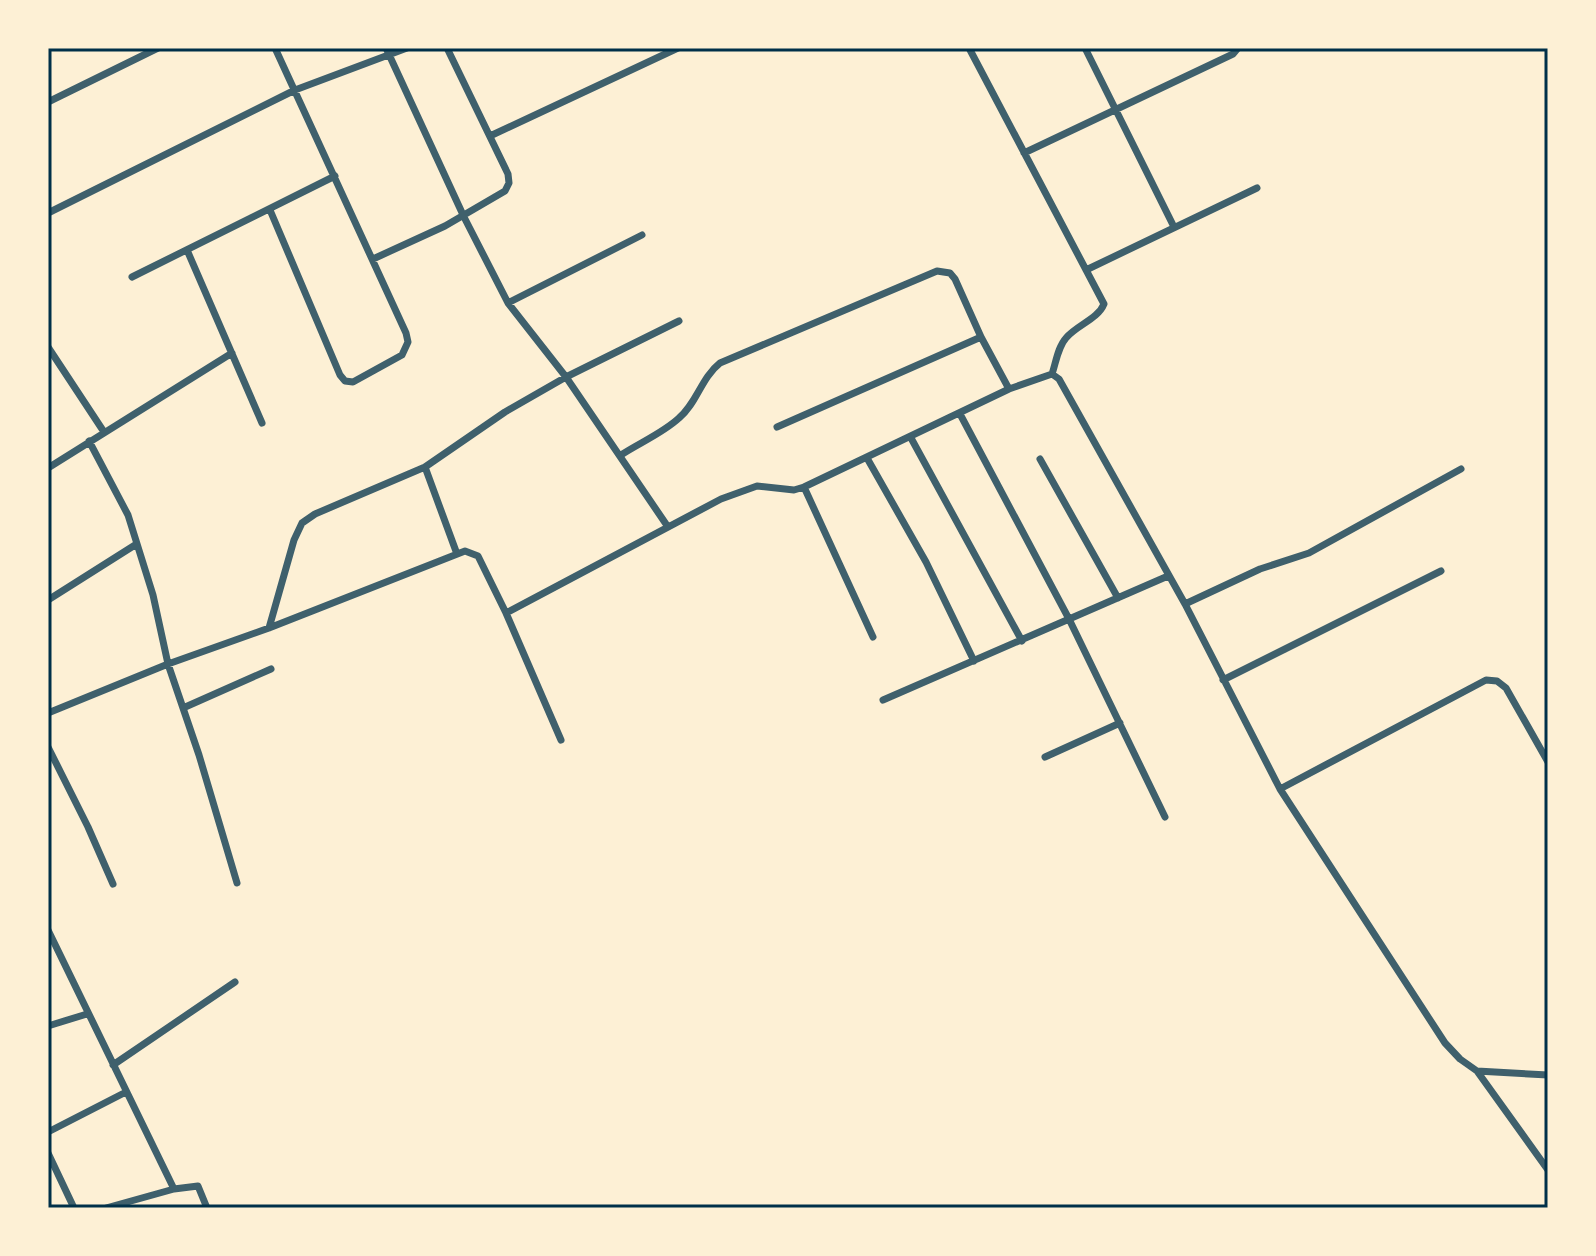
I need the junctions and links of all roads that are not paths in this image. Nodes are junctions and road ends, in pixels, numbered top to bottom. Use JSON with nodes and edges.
{"nodes":[{"id":1,"x":158,"y":48,"type":"edge"},
{"id":2,"x":275,"y":48,"type":"edge"},
{"id":3,"x":407,"y":48,"type":"edge"},
{"id":4,"x":447,"y":48,"type":"edge"},
{"id":5,"x":678,"y":48,"type":"edge"},
{"id":6,"x":969,"y":48,"type":"edge"},
{"id":7,"x":1085,"y":48,"type":"edge"},
{"id":8,"x":1238,"y":48,"type":"edge"},
{"id":9,"x":387,"y":51,"type":"edge"},
{"id":10,"x":295,"y":90,"type":"junction"},
{"id":11,"x":48,"y":102,"type":"edge"},
{"id":12,"x":1116,"y":111,"type":"junction"},
{"id":13,"x":490,"y":136,"type":"junction"},
{"id":14,"x":1024,"y":153,"type":"junction"},
{"id":15,"x":335,"y":176,"type":"junction"},
{"id":16,"x":1257,"y":188,"type":"dead end"},
{"id":17,"x":270,"y":210,"type":"junction"},
{"id":18,"x":48,"y":213,"type":"edge"},
{"id":19,"x":464,"y":217,"type":"junction"},
{"id":20,"x":1174,"y":227,"type":"junction"},
{"id":21,"x":642,"y":235,"type":"dead end"},
{"id":22,"x":187,"y":250,"type":"junction"},
{"id":23,"x":373,"y":259,"type":"junction"},
{"id":24,"x":1086,"y":270,"type":"junction"},
{"id":25,"x":132,"y":277,"type":"dead end"},
{"id":26,"x":508,"y":303,"type":"junction"},
{"id":27,"x":679,"y":321,"type":"dead end"},
{"id":28,"x":981,"y":337,"type":"junction"},
{"id":29,"x":48,"y":347,"type":"edge"},
{"id":30,"x":232,"y":353,"type":"junction"},
{"id":31,"x":1052,"y":374,"type":"junction"},
{"id":32,"x":566,"y":377,"type":"junction"},
{"id":33,"x":1009,"y":389,"type":"junction"},
{"id":34,"x":960,"y":414,"type":"junction"},
{"id":35,"x":262,"y":423,"type":"dead end"},
{"id":36,"x":777,"y":427,"type":"dead end"},
{"id":37,"x":104,"y":432,"type":"junction"},
{"id":38,"x":911,"y":438,"type":"junction"},
{"id":39,"x":89,"y":441,"type":"junction"},
{"id":40,"x":621,"y":455,"type":"junction"},
{"id":41,"x":867,"y":458,"type":"junction"},
{"id":42,"x":1040,"y":459,"type":"dead end"},
{"id":43,"x":425,"y":467,"type":"junction"},
{"id":44,"x":48,"y":468,"type":"edge"},
{"id":45,"x":1461,"y":469,"type":"dead end"},
{"id":46,"x":804,"y":487,"type":"junction"},
{"id":47,"x":668,"y":527,"type":"junction"},
{"id":48,"x":135,"y":545,"type":"junction"},
{"id":49,"x":457,"y":554,"type":"junction"},
{"id":50,"x":1441,"y":571,"type":"dead end"},
{"id":51,"x":1168,"y":576,"type":"junction"},
{"id":52,"x":1118,"y":598,"type":"junction"},
{"id":53,"x":48,"y":600,"type":"edge"},
{"id":54,"x":1185,"y":604,"type":"junction"},
{"id":55,"x":506,"y":613,"type":"junction"},
{"id":56,"x":1069,"y":619,"type":"junction"},
{"id":57,"x":269,"y":628,"type":"junction"},
{"id":58,"x":873,"y":637,"type":"dead end"},
{"id":59,"x":1022,"y":641,"type":"junction"},
{"id":60,"x":974,"y":661,"type":"junction"},
{"id":61,"x":168,"y":664,"type":"junction"},
{"id":62,"x":271,"y":669,"type":"dead end"},
{"id":63,"x":1223,"y":680,"type":"junction"},
{"id":64,"x":883,"y":700,"type":"dead end"},
{"id":65,"x":183,"y":708,"type":"junction"},
{"id":66,"x":48,"y":713,"type":"edge"},
{"id":67,"x":1120,"y":723,"type":"junction"},
{"id":68,"x":561,"y":740,"type":"dead end"},
{"id":69,"x":48,"y":747,"type":"edge"},
{"id":70,"x":1045,"y":757,"type":"dead end"},
{"id":71,"x":1548,"y":762,"type":"edge"},
{"id":72,"x":1280,"y":789,"type":"junction"},
{"id":73,"x":1165,"y":817,"type":"dead end"},
{"id":74,"x":237,"y":883,"type":"dead end"},
{"id":75,"x":113,"y":884,"type":"dead end"},
{"id":76,"x":48,"y":930,"type":"edge"},
{"id":77,"x":57,"y":947,"type":"junction"},
{"id":78,"x":48,"y":951,"type":"edge"},
{"id":79,"x":235,"y":982,"type":"dead end"},
{"id":80,"x":87,"y":1014,"type":"junction"},
{"id":81,"x":48,"y":1026,"type":"edge"},
{"id":82,"x":113,"y":1065,"type":"junction"},
{"id":83,"x":1477,"y":1071,"type":"junction"},
{"id":84,"x":1548,"y":1075,"type":"edge"},
{"id":85,"x":126,"y":1092,"type":"junction"},
{"id":86,"x":48,"y":1132,"type":"edge"},
{"id":87,"x":48,"y":1153,"type":"edge"},
{"id":88,"x":1548,"y":1170,"type":"edge"},
{"id":89,"x":174,"y":1189,"type":"junction"},
{"id":90,"x":74,"y":1208,"type":"edge"},
{"id":91,"x":106,"y":1208,"type":"edge"},
{"id":92,"x":207,"y":1208,"type":"edge"}],
"edges":[{"from":1,"to":11,"type":"street"},
{"from":2,"to":10,"type":"street"},
{"from":3,"to":9,"type":"street"},
{"from":4,"to":13,"type":"street"},
{"from":5,"to":13,"type":"street"},
{"from":6,"to":14,"type":"street"},
{"from":7,"to":12,"type":"street"},
{"from":8,"to":12,"type":"street"},
{"from":9,"to":10,"type":"street"},
{"from":9,"to":19,"type":"street"},
{"from":10,"to":15,"type":"street"},
{"from":10,"to":18,"type":"street"},
{"from":12,"to":14,"type":"street"},
{"from":12,"to":20,"type":"street"},
{"from":13,"to":19,"type":"street"},
{"from":14,"to":24,"type":"street"},
{"from":15,"to":17,"type":"street"},
{"from":15,"to":23,"type":"street"},
{"from":16,"to":20,"type":"street"},
{"from":17,"to":22,"type":"street"},
{"from":17,"to":23,"type":"street"},
{"from":19,"to":23,"type":"street"},
{"from":19,"to":26,"type":"street"},
{"from":20,"to":24,"type":"street"},
{"from":21,"to":26,"type":"street"},
{"from":22,"to":25,"type":"street"},
{"from":22,"to":30,"type":"street"},
{"from":24,"to":31,"type":"street"},
{"from":26,"to":32,"type":"street"},
{"from":27,"to":32,"type":"street"},
{"from":28,"to":33,"type":"street"},
{"from":28,"to":36,"type":"street"},
{"from":28,"to":40,"type":"street"},
{"from":29,"to":37,"type":"street"},
{"from":30,"to":35,"type":"street"},
{"from":30,"to":37,"type":"street"},
{"from":31,"to":33,"type":"street"},
{"from":31,"to":51,"type":"street"},
{"from":32,"to":40,"type":"street"},
{"from":32,"to":43,"type":"street"},
{"from":33,"to":34,"type":"street"},
{"from":34,"to":38,"type":"street"},
{"from":34,"to":56,"type":"street"},
{"from":37,"to":39,"type":"street"},
{"from":38,"to":41,"type":"street"},
{"from":38,"to":59,"type":"street"},
{"from":39,"to":44,"type":"street"},
{"from":39,"to":48,"type":"street"},
{"from":40,"to":47,"type":"street"},
{"from":41,"to":46,"type":"street"},
{"from":41,"to":60,"type":"street"},
{"from":42,"to":52,"type":"street"},
{"from":43,"to":49,"type":"street"},
{"from":43,"to":57,"type":"street"},
{"from":45,"to":54,"type":"street"},
{"from":46,"to":47,"type":"street"},
{"from":46,"to":58,"type":"street"},
{"from":47,"to":55,"type":"street"},
{"from":48,"to":53,"type":"street"},
{"from":48,"to":61,"type":"street"},
{"from":49,"to":55,"type":"street"},
{"from":49,"to":57,"type":"street"},
{"from":50,"to":63,"type":"street"},
{"from":51,"to":52,"type":"street"},
{"from":51,"to":54,"type":"street"},
{"from":52,"to":56,"type":"street"},
{"from":54,"to":63,"type":"street"},
{"from":55,"to":68,"type":"street"},
{"from":56,"to":59,"type":"street"},
{"from":56,"to":67,"type":"street"},
{"from":57,"to":61,"type":"street"},
{"from":59,"to":60,"type":"street"},
{"from":60,"to":64,"type":"street"},
{"from":61,"to":65,"type":"street"},
{"from":61,"to":66,"type":"street"},
{"from":62,"to":65,"type":"street"},
{"from":63,"to":72,"type":"street"},
{"from":65,"to":74,"type":"street"},
{"from":67,"to":70,"type":"street"},
{"from":67,"to":73,"type":"street"},
{"from":69,"to":75,"type":"street"},
{"from":71,"to":72,"type":"street"},
{"from":72,"to":83,"type":"street"},
{"from":76,"to":77,"type":"street"},
{"from":77,"to":78,"type":"street"},
{"from":77,"to":80,"type":"street"},
{"from":79,"to":82,"type":"street"},
{"from":80,"to":81,"type":"street"},
{"from":80,"to":82,"type":"street"},
{"from":82,"to":85,"type":"street"},
{"from":83,"to":84,"type":"street"},
{"from":83,"to":88,"type":"street"},
{"from":85,"to":86,"type":"street"},
{"from":85,"to":89,"type":"street"},
{"from":87,"to":90,"type":"street"},
{"from":89,"to":91,"type":"street"},
{"from":89,"to":92,"type":"street"}]}
